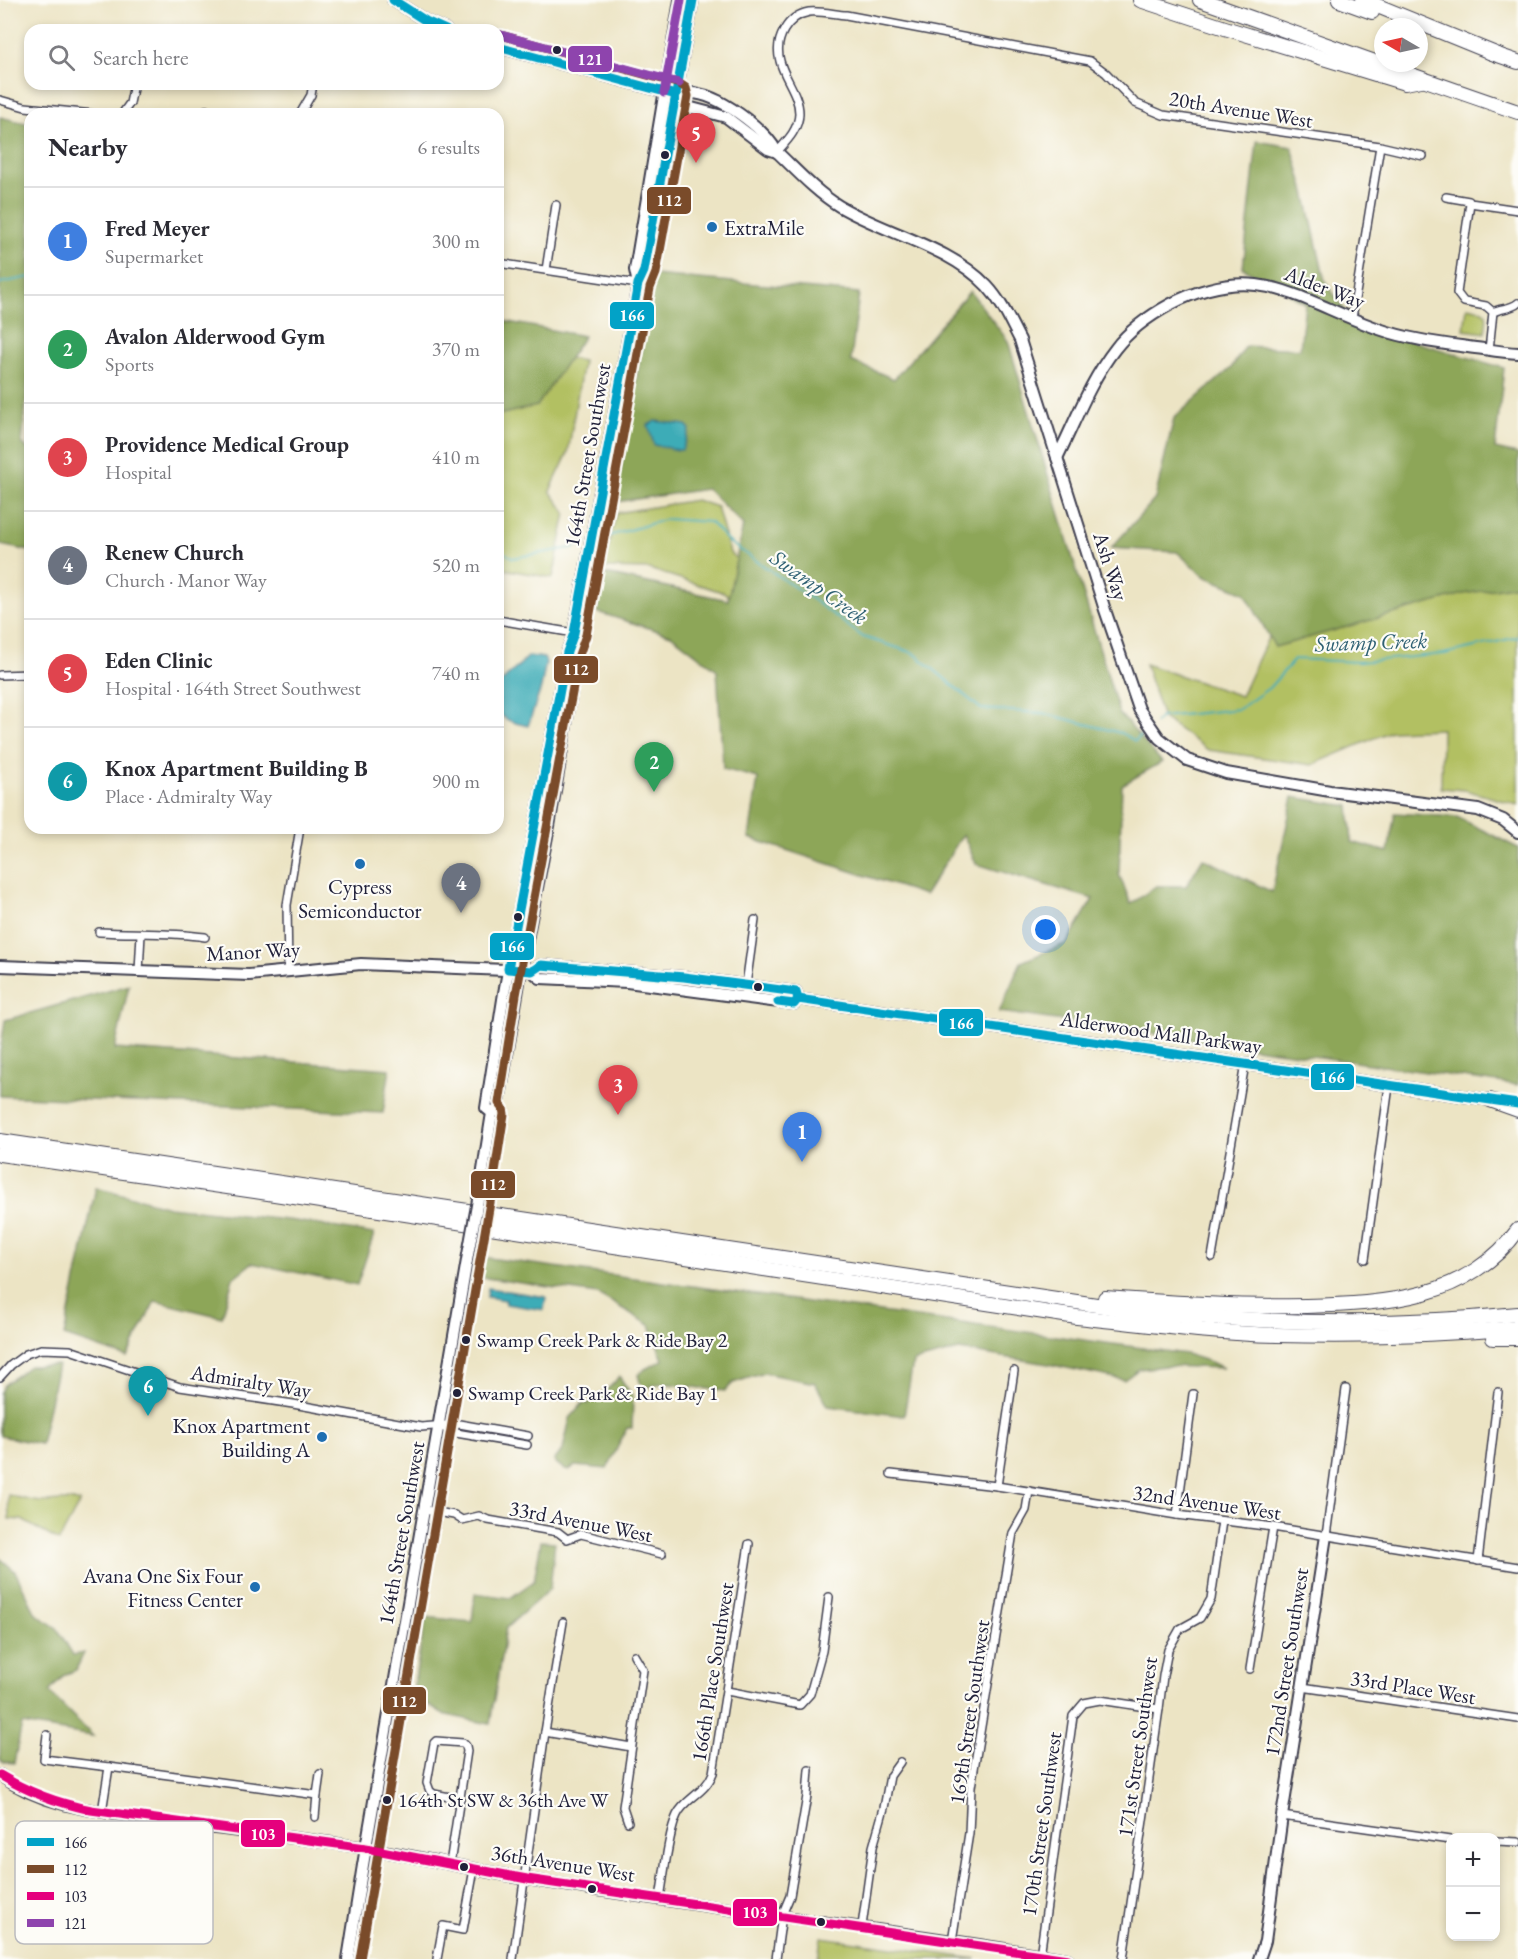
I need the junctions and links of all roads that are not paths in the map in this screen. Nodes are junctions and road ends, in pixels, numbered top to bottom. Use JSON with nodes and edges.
{"nodes":[{"id":1,"x":393,"y":0,"type":"edge"},
{"id":2,"x":680,"y":0,"type":"edge"},
{"id":3,"x":693,"y":0,"type":"edge"},
{"id":4,"x":1134,"y":0,"type":"edge"},
{"id":5,"x":1140,"y":0,"type":"edge"},
{"id":6,"x":1200,"y":0,"type":"edge"},
{"id":7,"x":1339,"y":0,"type":"edge"},
{"id":8,"x":1363,"y":0,"type":"edge"},
{"id":9,"x":1169,"y":10,"type":"junction"},
{"id":10,"x":1392,"y":18,"type":"edge"},
{"id":11,"x":433,"y":24,"type":"edge"},
{"id":12,"x":1428,"y":30,"type":"edge"},
{"id":13,"x":504,"y":49,"type":"edge"},
{"id":14,"x":1498,"y":55,"type":"junction"},
{"id":15,"x":1518,"y":62,"type":"edge"},
{"id":16,"x":1421,"y":80,"type":"junction"},
{"id":17,"x":133,"y":90,"type":"edge"},
{"id":18,"x":312,"y":90,"type":"edge"},
{"id":19,"x":664,"y":92,"type":"junction"},
{"id":20,"x":676,"y":95,"type":"junction"},
{"id":21,"x":0,"y":100,"type":"edge"},
{"id":22,"x":35,"y":108,"type":"edge"},
{"id":23,"x":126,"y":108,"type":"edge"},
{"id":24,"x":303,"y":108,"type":"edge"},
{"id":25,"x":1518,"y":112,"type":"edge"},
{"id":26,"x":1380,"y":146,"type":"junction"},
{"id":27,"x":777,"y":152,"type":"junction"},
{"id":28,"x":1423,"y":156,"type":"dead end"},
{"id":29,"x":1446,"y":197,"type":"dead end"},
{"id":30,"x":1470,"y":203,"type":"junction"},
{"id":31,"x":556,"y":205,"type":"dead end"},
{"id":32,"x":1518,"y":210,"type":"edge"},
{"id":33,"x":504,"y":264,"type":"edge"},
{"id":34,"x":546,"y":270,"type":"junction"},
{"id":35,"x":638,"y":284,"type":"junction"},
{"id":36,"x":1518,"y":304,"type":"edge"},
{"id":37,"x":1493,"y":312,"type":"junction"},
{"id":38,"x":1352,"y":318,"type":"junction"},
{"id":39,"x":1489,"y":350,"type":"junction"},
{"id":40,"x":1518,"y":353,"type":"edge"},
{"id":41,"x":1057,"y":458,"type":"junction"},
{"id":42,"x":504,"y":621,"type":"edge"},
{"id":43,"x":574,"y":633,"type":"junction"},
{"id":44,"x":24,"y":674,"type":"edge"},
{"id":45,"x":0,"y":675,"type":"edge"},
{"id":46,"x":1518,"y":832,"type":"edge"},
{"id":47,"x":299,"y":834,"type":"edge"},
{"id":48,"x":755,"y":920,"type":"dead end"},
{"id":49,"x":99,"y":932,"type":"dead end"},
{"id":50,"x":141,"y":934,"type":"junction"},
{"id":51,"x":205,"y":937,"type":"dead end"},
{"id":52,"x":0,"y":966,"type":"edge"},
{"id":53,"x":508,"y":969,"type":"junction"},
{"id":54,"x":288,"y":970,"type":"junction"},
{"id":55,"x":139,"y":971,"type":"junction"},
{"id":56,"x":527,"y":971,"type":"junction"},
{"id":57,"x":746,"y":985,"type":"junction"},
{"id":58,"x":798,"y":999,"type":"junction"},
{"id":59,"x":1245,"y":1064,"type":"junction"},
{"id":60,"x":1389,"y":1086,"type":"junction"},
{"id":61,"x":1490,"y":1100,"type":"junction"},
{"id":62,"x":1518,"y":1104,"type":"edge"},
{"id":63,"x":1518,"y":1110,"type":"edge"},
{"id":64,"x":492,"y":1113,"type":"junction"},
{"id":65,"x":0,"y":1141,"type":"edge"},
{"id":66,"x":0,"y":1154,"type":"edge"},
{"id":67,"x":1518,"y":1230,"type":"edge"},
{"id":68,"x":1212,"y":1257,"type":"dead end"},
{"id":69,"x":1365,"y":1259,"type":"dead end"},
{"id":70,"x":1022,"y":1293,"type":"junction"},
{"id":71,"x":1518,"y":1314,"type":"edge"},
{"id":72,"x":1518,"y":1328,"type":"edge"},
{"id":73,"x":1355,"y":1335,"type":"junction"},
{"id":74,"x":1518,"y":1338,"type":"edge"},
{"id":75,"x":1014,"y":1371,"type":"dead end"},
{"id":76,"x":0,"y":1377,"type":"edge"},
{"id":77,"x":1346,"y":1389,"type":"dead end"},
{"id":78,"x":1498,"y":1392,"type":"dead end"},
{"id":79,"x":1193,"y":1394,"type":"dead end"},
{"id":80,"x":439,"y":1426,"type":"junction"},
{"id":81,"x":528,"y":1436,"type":"dead end"},
{"id":82,"x":526,"y":1445,"type":"dead end"},
{"id":83,"x":891,"y":1474,"type":"dead end"},
{"id":84,"x":997,"y":1486,"type":"junction"},
{"id":85,"x":1029,"y":1491,"type":"junction"},
{"id":86,"x":425,"y":1510,"type":"junction"},
{"id":87,"x":1177,"y":1515,"type":"junction"},
{"id":88,"x":1222,"y":1521,"type":"junction"},
{"id":89,"x":1273,"y":1527,"type":"junction"},
{"id":90,"x":1326,"y":1536,"type":"junction"},
{"id":91,"x":749,"y":1544,"type":"dead end"},
{"id":92,"x":662,"y":1554,"type":"dead end"},
{"id":93,"x":1478,"y":1561,"type":"junction"},
{"id":94,"x":1518,"y":1567,"type":"edge"},
{"id":95,"x":829,"y":1597,"type":"dead end"},
{"id":96,"x":563,"y":1622,"type":"dead end"},
{"id":97,"x":634,"y":1655,"type":"dead end"},
{"id":98,"x":1250,"y":1669,"type":"dead end"},
{"id":99,"x":1302,"y":1686,"type":"junction"},
{"id":100,"x":727,"y":1691,"type":"junction"},
{"id":101,"x":1160,"y":1709,"type":"junction"},
{"id":102,"x":1518,"y":1719,"type":"edge"},
{"id":103,"x":545,"y":1732,"type":"junction"},
{"id":104,"x":47,"y":1735,"type":"dead end"},
{"id":105,"x":631,"y":1747,"type":"junction"},
{"id":106,"x":900,"y":1762,"type":"dead end"},
{"id":107,"x":109,"y":1767,"type":"junction"},
{"id":108,"x":809,"y":1770,"type":"dead end"},
{"id":109,"x":320,"y":1774,"type":"dead end"},
{"id":110,"x":0,"y":1775,"type":"edge"},
{"id":111,"x":317,"y":1795,"type":"junction"},
{"id":112,"x":460,"y":1799,"type":"junction"},
{"id":113,"x":102,"y":1812,"type":"junction"},
{"id":114,"x":1282,"y":1815,"type":"junction"},
{"id":115,"x":315,"y":1817,"type":"dead end"},
{"id":116,"x":165,"y":1821,"type":"edge"},
{"id":117,"x":628,"y":1822,"type":"dead end"},
{"id":118,"x":213,"y":1828,"type":"edge"},
{"id":119,"x":1446,"y":1839,"type":"edge"},
{"id":120,"x":1500,"y":1840,"type":"edge"},
{"id":121,"x":1518,"y":1842,"type":"edge"},
{"id":122,"x":366,"y":1848,"type":"junction"},
{"id":123,"x":450,"y":1864,"type":"junction"},
{"id":124,"x":474,"y":1869,"type":"junction"},
{"id":125,"x":525,"y":1879,"type":"junction"},
{"id":126,"x":660,"y":1898,"type":"junction"},
{"id":127,"x":782,"y":1915,"type":"junction"},
{"id":128,"x":862,"y":1926,"type":"junction"},
{"id":129,"x":952,"y":1941,"type":"junction"},
{"id":130,"x":1265,"y":1941,"type":"junction"},
{"id":131,"x":1040,"y":1957,"type":"edge"},
{"id":132,"x":348,"y":1959,"type":"edge"},
{"id":133,"x":437,"y":1959,"type":"edge"},
{"id":134,"x":513,"y":1959,"type":"edge"},
{"id":135,"x":776,"y":1959,"type":"edge"},
{"id":136,"x":1068,"y":1959,"type":"edge"},
{"id":137,"x":1123,"y":1959,"type":"edge"},
{"id":138,"x":1258,"y":1959,"type":"edge"},
{"id":139,"x":1266,"y":1959,"type":"edge"}],
"edges":[{"from":1,"to":11,"type":"main road"},
{"from":2,"to":19,"type":"main road","name":"164th Street Southwest"},
{"from":3,"to":20,"type":"main road","name":"164th Street Southwest"},
{"from":4,"to":9,"type":"highway"},
{"from":5,"to":9,"type":"highway"},
{"from":6,"to":16,"type":"highway"},
{"from":7,"to":10,"type":"highway"},
{"from":8,"to":14,"type":"highway"},
{"from":9,"to":16,"type":"highway"},
{"from":12,"to":14,"type":"highway"},
{"from":13,"to":19,"type":"main road","name":"Ash Way"},
{"from":14,"to":15,"type":"highway"},
{"from":16,"to":25,"type":"highway"},
{"from":17,"to":23,"type":"street"},
{"from":18,"to":24,"type":"street"},
{"from":19,"to":20,"type":"main road","name":"Ash Way"},
{"from":19,"to":35,"type":"main road","name":"164th Street Southwest"},
{"from":20,"to":27,"type":"main road","name":"Ash Way"},
{"from":20,"to":35,"type":"main road","name":"164th Street Southwest"},
{"from":21,"to":22,"type":"street"},
{"from":26,"to":27,"type":"street","name":"20th Avenue West"},
{"from":26,"to":28,"type":"street","name":"20th Avenue West"},
{"from":26,"to":38,"type":"street"},
{"from":27,"to":41,"type":"main road","name":"Ash Way"},
{"from":29,"to":30,"type":"street"},
{"from":30,"to":32,"type":"street"},
{"from":30,"to":37,"type":"street"},
{"from":31,"to":34,"type":"street"},
{"from":33,"to":34,"type":"street"},
{"from":34,"to":35,"type":"street"},
{"from":35,"to":43,"type":"main road","name":"164th Street Southwest"},
{"from":36,"to":37,"type":"street"},
{"from":37,"to":39,"type":"street"},
{"from":38,"to":39,"type":"main road","name":"Alder Way"},
{"from":38,"to":41,"type":"main road","name":"Alder Way"},
{"from":39,"to":40,"type":"main road","name":"Alder Way"},
{"from":41,"to":46,"type":"main road","name":"Ash Way"},
{"from":42,"to":43,"type":"street"},
{"from":43,"to":53,"type":"main road","name":"164th Street Southwest"},
{"from":43,"to":56,"type":"main road","name":"164th Street Southwest"},
{"from":44,"to":45,"type":"street"},
{"from":47,"to":54,"type":"street"},
{"from":48,"to":57,"type":"street"},
{"from":49,"to":50,"type":"street"},
{"from":50,"to":51,"type":"street"},
{"from":50,"to":55,"type":"street"},
{"from":52,"to":55,"type":"main road","name":"Manor Way"},
{"from":53,"to":54,"type":"main road","name":"Manor Way"},
{"from":53,"to":56,"type":"main road","name":"Alderwood Mall Parkway"},
{"from":53,"to":64,"type":"main road","name":"164th Street Southwest"},
{"from":54,"to":55,"type":"main road","name":"Manor Way"},
{"from":56,"to":57,"type":"main road","name":"Alderwood Mall Parkway"},
{"from":56,"to":58,"type":"main road","name":"Alderwood Mall Parkway"},
{"from":56,"to":64,"type":"main road","name":"164th Street Southwest"},
{"from":57,"to":58,"type":"main road","name":"Alderwood Mall Parkway"},
{"from":58,"to":59,"type":"main road","name":"Alderwood Mall Parkway"},
{"from":59,"to":60,"type":"main road","name":"Alderwood Mall Parkway"},
{"from":59,"to":68,"type":"street"},
{"from":60,"to":61,"type":"main road","name":"Alderwood Mall Parkway"},
{"from":60,"to":69,"type":"street"},
{"from":61,"to":62,"type":"main road","name":"Alderwood Mall Parkway"},
{"from":61,"to":63,"type":"highway"},
{"from":64,"to":80,"type":"main road","name":"164th Street Southwest","bridge":true},
{"from":65,"to":70,"type":"highway"},
{"from":66,"to":73,"type":"highway"},
{"from":67,"to":70,"type":"highway"},
{"from":70,"to":71,"type":"highway"},
{"from":72,"to":73,"type":"highway"},
{"from":73,"to":74,"type":"highway"},
{"from":75,"to":84,"type":"street"},
{"from":76,"to":80,"type":"street","name":"Admiralty Way"},
{"from":77,"to":90,"type":"street","name":"172nd Street Southwest"},
{"from":78,"to":93,"type":"street"},
{"from":79,"to":87,"type":"street"},
{"from":80,"to":81,"type":"street"},
{"from":80,"to":82,"type":"street"},
{"from":80,"to":86,"type":"main road","name":"164th Street Southwest"},
{"from":83,"to":84,"type":"street","name":"32nd Avenue West"},
{"from":84,"to":85,"type":"street","name":"32nd Avenue West"},
{"from":85,"to":87,"type":"street","name":"32nd Avenue West"},
{"from":85,"to":129,"type":"street","name":"169th Street Southwest"},
{"from":86,"to":92,"type":"street","name":"33rd Avenue West"},
{"from":86,"to":122,"type":"main road","name":"164th Street Southwest"},
{"from":87,"to":88,"type":"street","name":"32nd Avenue West"},
{"from":88,"to":89,"type":"street","name":"32nd Avenue West"},
{"from":88,"to":101,"type":"street","name":"171st Street Southwest"},
{"from":89,"to":90,"type":"street","name":"32nd Avenue West"},
{"from":89,"to":98,"type":"street"},
{"from":90,"to":93,"type":"street","name":"32nd Avenue West"},
{"from":90,"to":99,"type":"main road","name":"172nd Street Southwest"},
{"from":91,"to":100,"type":"street","name":"166th Place Southwest"},
{"from":93,"to":94,"type":"street","name":"32nd Avenue West"},
{"from":95,"to":100,"type":"street"},
{"from":96,"to":103,"type":"street"},
{"from":97,"to":105,"type":"street"},
{"from":99,"to":102,"type":"street","name":"33rd Place West"},
{"from":99,"to":114,"type":"main road","name":"172nd Street Southwest"},
{"from":100,"to":126,"type":"street","name":"166th Place Southwest"},
{"from":101,"to":131,"type":"street","name":"170th Street Southwest"},
{"from":101,"to":137,"type":"street","name":"171st Street Southwest"},
{"from":103,"to":105,"type":"street"},
{"from":103,"to":125,"type":"street"},
{"from":104,"to":107,"type":"street"},
{"from":105,"to":117,"type":"street"},
{"from":106,"to":128,"type":"street"},
{"from":107,"to":111,"type":"street"},
{"from":107,"to":113,"type":"street"},
{"from":108,"to":127,"type":"street"},
{"from":109,"to":111,"type":"street"},
{"from":110,"to":113,"type":"main road","name":"36th Avenue West"},
{"from":111,"to":115,"type":"street"},
{"from":112,"to":112,"type":"street"},
{"from":112,"to":123,"type":"street"},
{"from":113,"to":116,"type":"main road","name":"36th Avenue West"},
{"from":114,"to":119,"type":"street"},
{"from":114,"to":130,"type":"main road","name":"172nd Street Southwest"},
{"from":118,"to":122,"type":"main road","name":"36th Avenue West"},
{"from":120,"to":121,"type":"street"},
{"from":122,"to":123,"type":"main road","name":"36th Avenue West"},
{"from":122,"to":132,"type":"main road","name":"164th Street Southwest"},
{"from":123,"to":124,"type":"main road","name":"36th Avenue West"},
{"from":124,"to":125,"type":"main road","name":"36th Avenue West"},
{"from":124,"to":133,"type":"street"},
{"from":125,"to":126,"type":"main road","name":"36th Avenue West"},
{"from":125,"to":134,"type":"street"},
{"from":126,"to":127,"type":"main road","name":"36th Avenue West"},
{"from":127,"to":128,"type":"main road","name":"36th Avenue West"},
{"from":127,"to":135,"type":"street"},
{"from":128,"to":129,"type":"main road","name":"36th Avenue West"},
{"from":129,"to":131,"type":"main road","name":"36th Avenue West"},
{"from":130,"to":138,"type":"main road","name":"172nd Street Southwest"},
{"from":130,"to":139,"type":"main road","name":"172nd Street Southwest"},
{"from":131,"to":136,"type":"main road","name":"36th Avenue West"}]}
